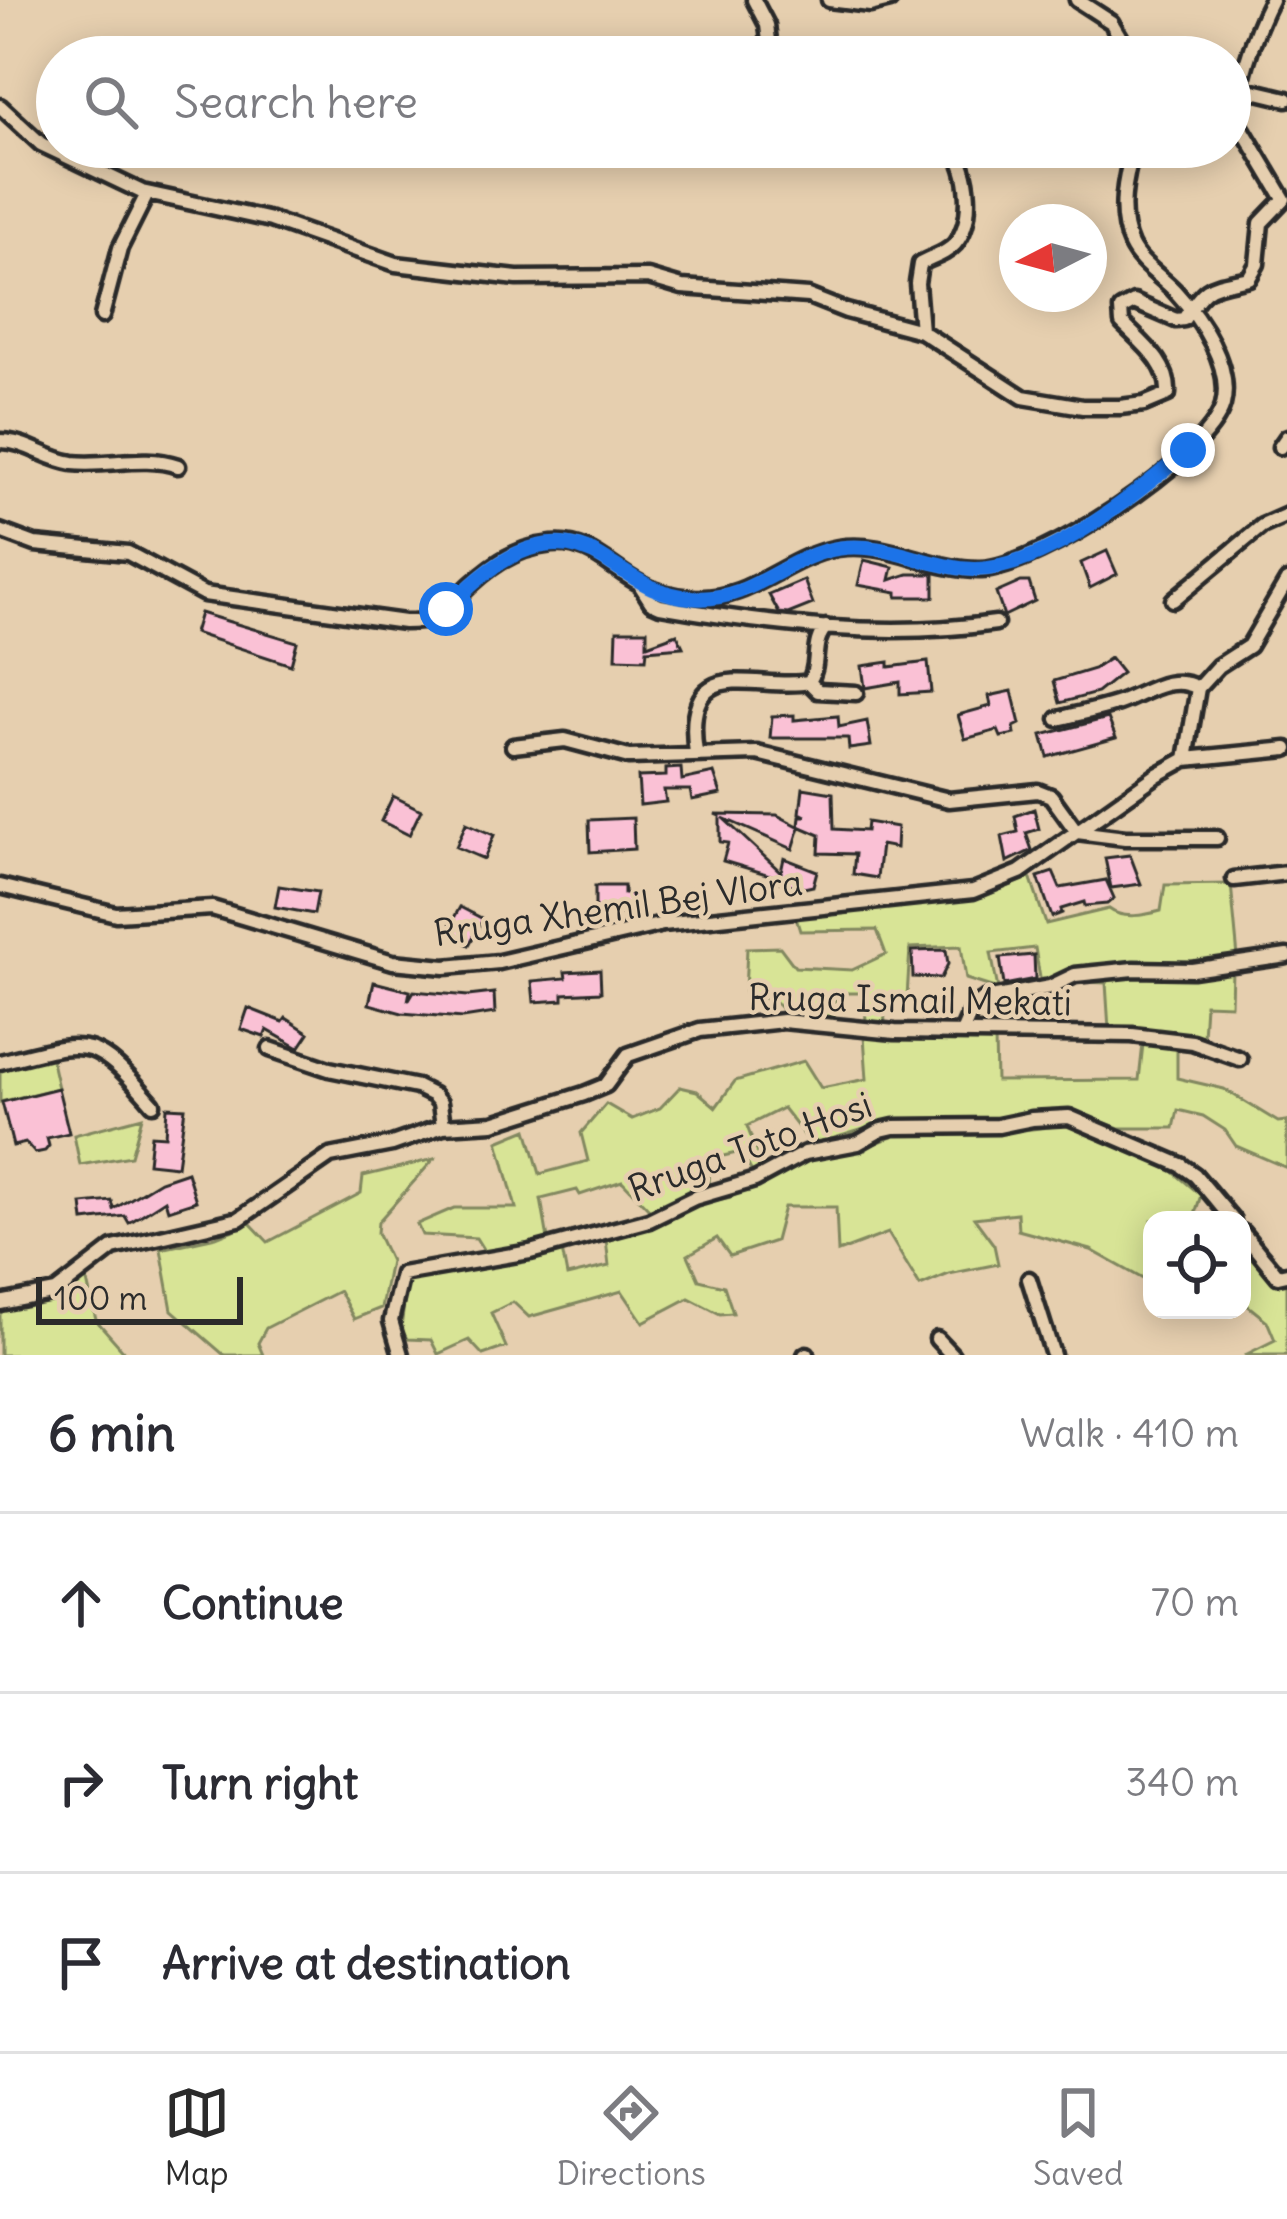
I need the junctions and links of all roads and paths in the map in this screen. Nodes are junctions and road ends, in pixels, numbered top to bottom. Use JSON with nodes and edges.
{"nodes":[{"id":1,"x":754,"y":0,"type":"edge"},
{"id":2,"x":829,"y":0,"type":"edge"},
{"id":3,"x":890,"y":0,"type":"edge"},
{"id":4,"x":1077,"y":0,"type":"edge"},
{"id":5,"x":1271,"y":0,"type":"edge"},
{"id":6,"x":768,"y":36,"type":"edge"},
{"id":7,"x":1119,"y":36,"type":"edge"},
{"id":8,"x":1251,"y":59,"type":"edge"},
{"id":9,"x":1251,"y":91,"type":"edge"},
{"id":10,"x":1287,"y":100,"type":"edge"},
{"id":11,"x":0,"y":106,"type":"edge"},
{"id":12,"x":36,"y":139,"type":"edge"},
{"id":13,"x":1251,"y":142,"type":"edge"},
{"id":14,"x":92,"y":168,"type":"edge"},
{"id":15,"x":961,"y":168,"type":"edge"},
{"id":16,"x":1128,"y":168,"type":"edge"},
{"id":17,"x":147,"y":194,"type":"junction"},
{"id":18,"x":1190,"y":310,"type":"junction"},
{"id":19,"x":102,"y":316,"type":"dead end"},
{"id":20,"x":921,"y":331,"type":"junction"},
{"id":21,"x":0,"y":441,"type":"edge"},
{"id":22,"x":178,"y":466,"type":"dead end"},
{"id":23,"x":1287,"y":515,"type":"edge"},
{"id":24,"x":0,"y":531,"type":"edge"},
{"id":25,"x":1287,"y":580,"type":"edge"},
{"id":26,"x":639,"y":584,"type":"junction"},
{"id":27,"x":1173,"y":600,"type":"dead end"},
{"id":28,"x":1287,"y":610,"type":"edge"},
{"id":29,"x":1267,"y":620,"type":"junction"},
{"id":30,"x":996,"y":623,"type":"dead end"},
{"id":31,"x":826,"y":626,"type":"junction"},
{"id":32,"x":809,"y":682,"type":"junction"},
{"id":33,"x":1198,"y":688,"type":"junction"},
{"id":34,"x":856,"y":693,"type":"dead end"},
{"id":35,"x":1058,"y":719,"type":"dead end"},
{"id":36,"x":513,"y":746,"type":"dead end"},
{"id":37,"x":1287,"y":749,"type":"edge"},
{"id":38,"x":696,"y":753,"type":"junction"},
{"id":39,"x":1186,"y":759,"type":"junction"},
{"id":40,"x":1077,"y":832,"type":"junction"},
{"id":41,"x":1216,"y":838,"type":"dead end"},
{"id":42,"x":1287,"y":873,"type":"edge"},
{"id":43,"x":1234,"y":880,"type":"dead end"},
{"id":44,"x":0,"y":886,"type":"edge"},
{"id":45,"x":1287,"y":956,"type":"edge"},
{"id":46,"x":963,"y":1030,"type":"junction"},
{"id":47,"x":270,"y":1049,"type":"dead end"},
{"id":48,"x":1240,"y":1059,"type":"dead end"},
{"id":49,"x":0,"y":1062,"type":"edge"},
{"id":50,"x":153,"y":1104,"type":"dead end"},
{"id":51,"x":443,"y":1126,"type":"junction"},
{"id":52,"x":1225,"y":1211,"type":"edge"},
{"id":53,"x":1251,"y":1242,"type":"edge"},
{"id":54,"x":1282,"y":1275,"type":"edge"},
{"id":55,"x":1029,"y":1279,"type":"dead end"},
{"id":56,"x":0,"y":1303,"type":"edge"},
{"id":57,"x":937,"y":1339,"type":"dead end"},
{"id":58,"x":401,"y":1355,"type":"edge"},
{"id":59,"x":952,"y":1355,"type":"edge"},
{"id":60,"x":1053,"y":1355,"type":"edge"}],
"edges":[{"from":1,"to":6,"type":"street"},
{"from":2,"to":3,"type":"street"},
{"from":4,"to":7,"type":"street"},
{"from":5,"to":8,"type":"street"},
{"from":9,"to":10,"type":"street"},
{"from":11,"to":12,"type":"street"},
{"from":13,"to":18,"type":"street"},
{"from":14,"to":17,"type":"street"},
{"from":15,"to":20,"type":"street"},
{"from":16,"to":18,"type":"street"},
{"from":17,"to":19,"type":"street"},
{"from":17,"to":20,"type":"street"},
{"from":18,"to":20,"type":"street"},
{"from":18,"to":26,"type":"street"},
{"from":21,"to":22,"type":"street"},
{"from":23,"to":27,"type":"street"},
{"from":24,"to":26,"type":"street"},
{"from":25,"to":29,"type":"street"},
{"from":26,"to":31,"type":"street"},
{"from":28,"to":29,"type":"street"},
{"from":29,"to":33,"type":"street"},
{"from":30,"to":31,"type":"street"},
{"from":31,"to":32,"type":"street"},
{"from":32,"to":34,"type":"street"},
{"from":32,"to":38,"type":"street"},
{"from":33,"to":35,"type":"street"},
{"from":33,"to":39,"type":"street"},
{"from":36,"to":38,"type":"street"},
{"from":37,"to":39,"type":"street","name":"Rruga Xhemil Bej Vlora"},
{"from":38,"to":40,"type":"street"},
{"from":39,"to":40,"type":"street","name":"Rruga Xhemil Bej Vlora"},
{"from":40,"to":41,"type":"street"},
{"from":40,"to":44,"type":"street","name":"Rruga Xhemil Bej Vlora"},
{"from":42,"to":43,"type":"street"},
{"from":45,"to":46,"type":"street"},
{"from":46,"to":48,"type":"street","name":"Rruga Ismail Mekati"},
{"from":46,"to":51,"type":"street","name":"Rruga Ismail Mekati"},
{"from":47,"to":51,"type":"street"},
{"from":49,"to":50,"type":"street"},
{"from":51,"to":56,"type":"street","name":"Rruga Ismail Mekati"},
{"from":52,"to":58,"type":"street","name":"Rruga Toto Hosi"},
{"from":53,"to":54,"type":"street"},
{"from":55,"to":60,"type":"street"},
{"from":57,"to":59,"type":"street"}]}
